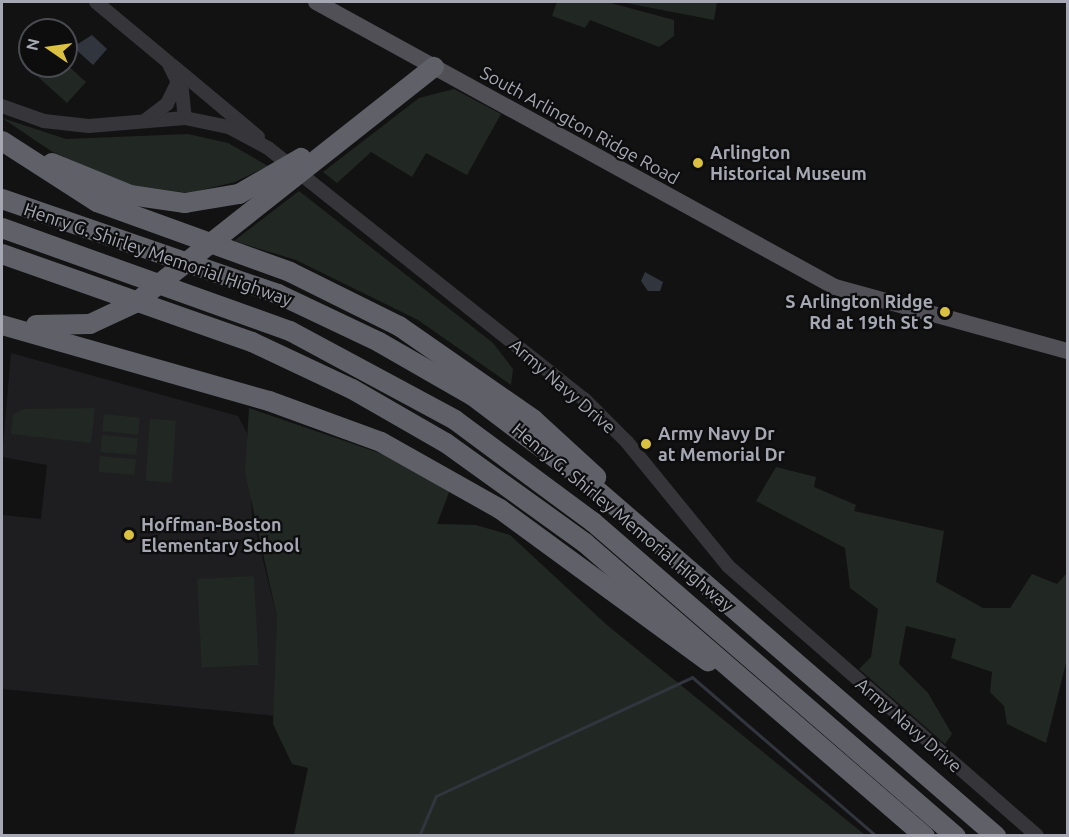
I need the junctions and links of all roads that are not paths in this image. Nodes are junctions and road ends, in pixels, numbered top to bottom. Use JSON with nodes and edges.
{"nodes":[{"id":1,"x":96,"y":2,"type":"edge"},
{"id":2,"x":315,"y":2,"type":"edge"},
{"id":3,"x":168,"y":62,"type":"junction"},
{"id":4,"x":428,"y":63,"type":"junction"},
{"id":5,"x":178,"y":81,"type":"junction"},
{"id":6,"x":2,"y":106,"type":"edge"},
{"id":7,"x":185,"y":118,"type":"junction"},
{"id":8,"x":147,"y":119,"type":"junction"},
{"id":9,"x":2,"y":134,"type":"edge"},
{"id":10,"x":2,"y":141,"type":"edge"},
{"id":11,"x":268,"y":148,"type":"junction"},
{"id":12,"x":2,"y":186,"type":"edge"},
{"id":13,"x":258,"y":195,"type":"junction"},
{"id":14,"x":2,"y":199,"type":"edge"},
{"id":15,"x":2,"y":228,"type":"edge"},
{"id":16,"x":157,"y":250,"type":"junction"},
{"id":17,"x":2,"y":254,"type":"edge"},
{"id":18,"x":2,"y":261,"type":"edge"},
{"id":19,"x":44,"y":269,"type":"junction"},
{"id":20,"x":2,"y":316,"type":"edge"},
{"id":21,"x":2,"y":325,"type":"edge"},
{"id":22,"x":1068,"y":351,"type":"edge"},
{"id":23,"x":502,"y":406,"type":"junction"},
{"id":24,"x":752,"y":687,"type":"junction"},
{"id":25,"x":925,"y":836,"type":"edge"},
{"id":26,"x":956,"y":836,"type":"edge"},
{"id":27,"x":996,"y":836,"type":"edge"},
{"id":28,"x":1037,"y":836,"type":"edge"}],
"edges":[{"from":1,"to":3,"type":"street"},
{"from":2,"to":4,"type":"main road","name":"South Arlington Ridge Road"},
{"from":3,"to":5,"type":"street"},
{"from":3,"to":11,"type":"street"},
{"from":4,"to":13,"type":"highway"},
{"from":4,"to":22,"type":"main road","name":"South Arlington Ridge Road"},
{"from":5,"to":7,"type":"street"},
{"from":5,"to":8,"type":"street"},
{"from":6,"to":8,"type":"street","name":"Army Navy Drive"},
{"from":7,"to":8,"type":"street","name":"Army Navy Drive"},
{"from":7,"to":11,"type":"street","name":"Army Navy Drive"},
{"from":9,"to":13,"type":"highway"},
{"from":10,"to":23,"type":"highway"},
{"from":11,"to":28,"type":"street","name":"Army Navy Drive"},
{"from":12,"to":16,"type":"highway"},
{"from":13,"to":20,"type":"highway"},
{"from":14,"to":16,"type":"highway","name":"Henry G. Shirley Memorial Highway"},
{"from":15,"to":26,"type":"highway"},
{"from":16,"to":23,"type":"highway","name":"Henry G. Shirley Memorial Highway"},
{"from":17,"to":19,"type":"highway"},
{"from":18,"to":19,"type":"highway"},
{"from":19,"to":24,"type":"highway"},
{"from":21,"to":24,"type":"highway"},
{"from":23,"to":27,"type":"highway","name":"Henry G. Shirley Memorial Highway"},
{"from":24,"to":25,"type":"highway"}]}
